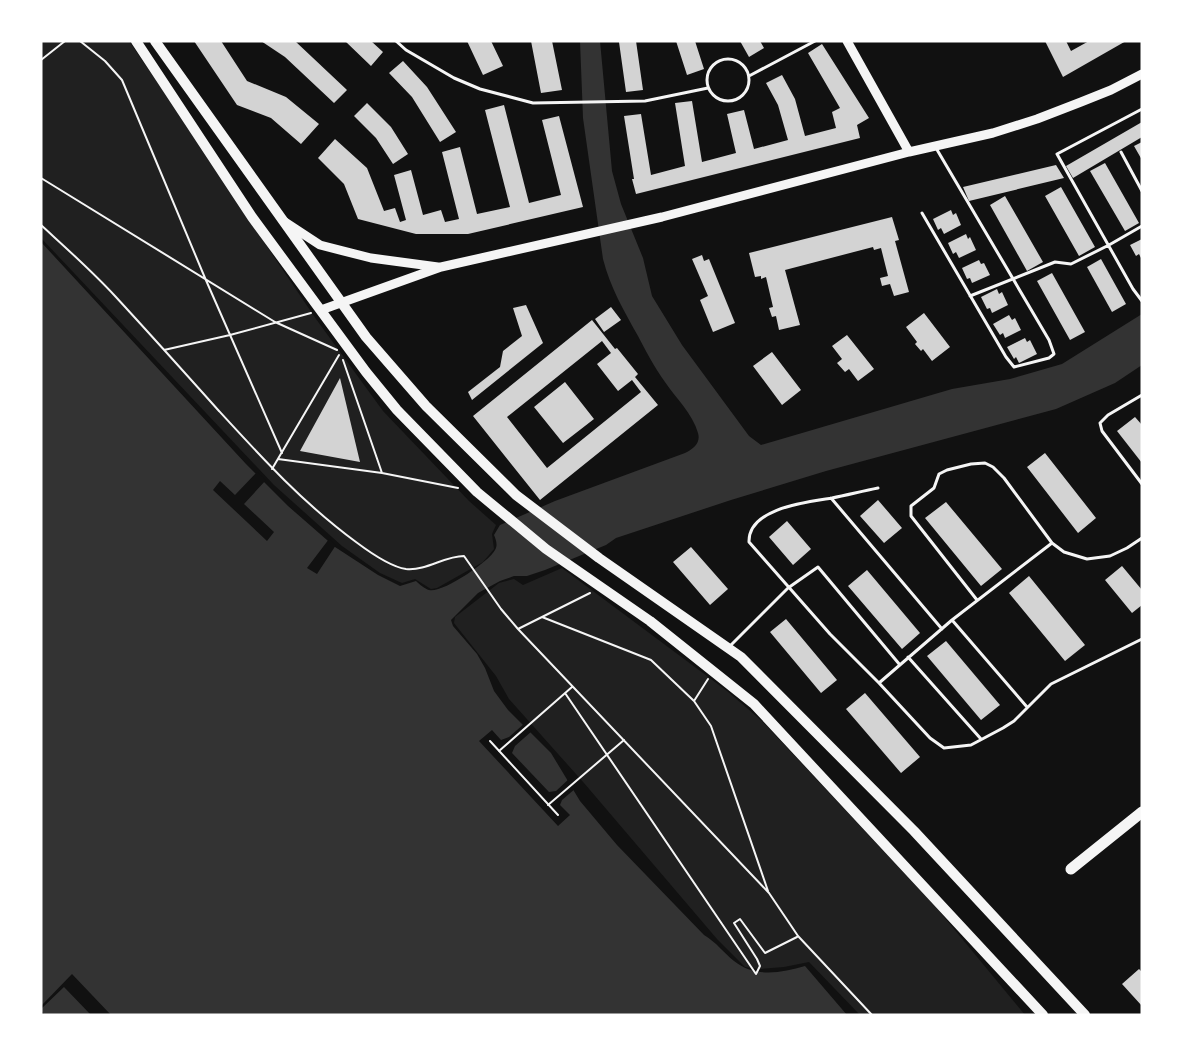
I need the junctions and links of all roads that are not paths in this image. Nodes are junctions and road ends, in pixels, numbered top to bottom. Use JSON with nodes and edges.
{"nodes":[{"id":1,"x":136,"y":41,"type":"edge"},
{"id":2,"x":155,"y":41,"type":"edge"},
{"id":3,"x":396,"y":41,"type":"edge"},
{"id":4,"x":815,"y":41,"type":"edge"},
{"id":5,"x":847,"y":41,"type":"edge"},
{"id":6,"x":1142,"y":74,"type":"edge"},
{"id":7,"x":748,"y":76,"type":"junction"},
{"id":8,"x":708,"y":88,"type":"junction"},
{"id":9,"x":1142,"y":109,"type":"edge"},
{"id":10,"x":934,"y":145,"type":"junction"},
{"id":11,"x":909,"y":152,"type":"junction"},
{"id":12,"x":1121,"y":152,"type":"dead end"},
{"id":13,"x":1142,"y":191,"type":"edge"},
{"id":14,"x":922,"y":213,"type":"dead end"},
{"id":15,"x":282,"y":220,"type":"junction"},
{"id":16,"x":1142,"y":226,"type":"edge"},
{"id":17,"x":1110,"y":245,"type":"junction"},
{"id":18,"x":441,"y":267,"type":"junction"},
{"id":19,"x":1014,"y":279,"type":"junction"},
{"id":20,"x":970,"y":296,"type":"junction"},
{"id":21,"x":1142,"y":301,"type":"edge"},
{"id":22,"x":341,"y":302,"type":"junction"},
{"id":23,"x":321,"y":310,"type":"junction"},
{"id":24,"x":1142,"y":395,"type":"edge"},
{"id":25,"x":1142,"y":484,"type":"edge"},
{"id":26,"x":878,"y":488,"type":"dead end"},
{"id":27,"x":830,"y":498,"type":"junction"},
{"id":28,"x":1142,"y":538,"type":"edge"},
{"id":29,"x":1052,"y":543,"type":"junction"},
{"id":30,"x":788,"y":588,"type":"junction"},
{"id":31,"x":977,"y":600,"type":"junction"},
{"id":32,"x":952,"y":620,"type":"junction"},
{"id":33,"x":942,"y":629,"type":"junction"},
{"id":34,"x":1142,"y":639,"type":"edge"},
{"id":35,"x":728,"y":649,"type":"junction"},
{"id":36,"x":908,"y":658,"type":"junction"},
{"id":37,"x":900,"y":665,"type":"junction"},
{"id":38,"x":879,"y":683,"type":"junction"},
{"id":39,"x":1027,"y":707,"type":"junction"},
{"id":40,"x":981,"y":740,"type":"junction"},
{"id":41,"x":1142,"y":812,"type":"edge"},
{"id":42,"x":1071,"y":869,"type":"dead end"},
{"id":43,"x":1043,"y":1015,"type":"edge"},
{"id":44,"x":1085,"y":1015,"type":"edge"}],
"edges":[{"from":1,"to":23,"type":"main road"},
{"from":2,"to":15,"type":"main road"},
{"from":3,"to":8,"type":"lane"},
{"from":4,"to":7,"type":"lane"},
{"from":5,"to":11,"type":"street"},
{"from":6,"to":10,"type":"street"},
{"from":7,"to":8,"type":"lane"},
{"from":7,"to":8,"type":"lane"},
{"from":9,"to":17,"type":"lane"},
{"from":10,"to":11,"type":"street"},
{"from":10,"to":19,"type":"lane"},
{"from":11,"to":18,"type":"street"},
{"from":12,"to":13,"type":"lane"},
{"from":14,"to":20,"type":"lane"},
{"from":15,"to":18,"type":"street"},
{"from":15,"to":22,"type":"main road"},
{"from":16,"to":17,"type":"lane"},
{"from":17,"to":19,"type":"lane"},
{"from":17,"to":21,"type":"lane"},
{"from":18,"to":22,"type":"street"},
{"from":19,"to":20,"type":"lane"},
{"from":19,"to":20,"type":"lane"},
{"from":22,"to":23,"type":"street"},
{"from":22,"to":35,"type":"main road"},
{"from":23,"to":43,"type":"main road"},
{"from":24,"to":25,"type":"lane"},
{"from":26,"to":27,"type":"lane"},
{"from":27,"to":30,"type":"lane"},
{"from":27,"to":33,"type":"lane"},
{"from":28,"to":29,"type":"lane"},
{"from":29,"to":31,"type":"lane"},
{"from":29,"to":31,"type":"lane"},
{"from":30,"to":35,"type":"lane"},
{"from":30,"to":37,"type":"lane"},
{"from":30,"to":38,"type":"lane"},
{"from":31,"to":32,"type":"lane"},
{"from":32,"to":33,"type":"lane"},
{"from":32,"to":39,"type":"lane"},
{"from":33,"to":36,"type":"lane"},
{"from":34,"to":39,"type":"lane"},
{"from":35,"to":44,"type":"main road"},
{"from":36,"to":37,"type":"lane"},
{"from":36,"to":40,"type":"lane"},
{"from":37,"to":38,"type":"lane"},
{"from":38,"to":40,"type":"lane"},
{"from":39,"to":40,"type":"lane"},
{"from":41,"to":42,"type":"highway"}]}
